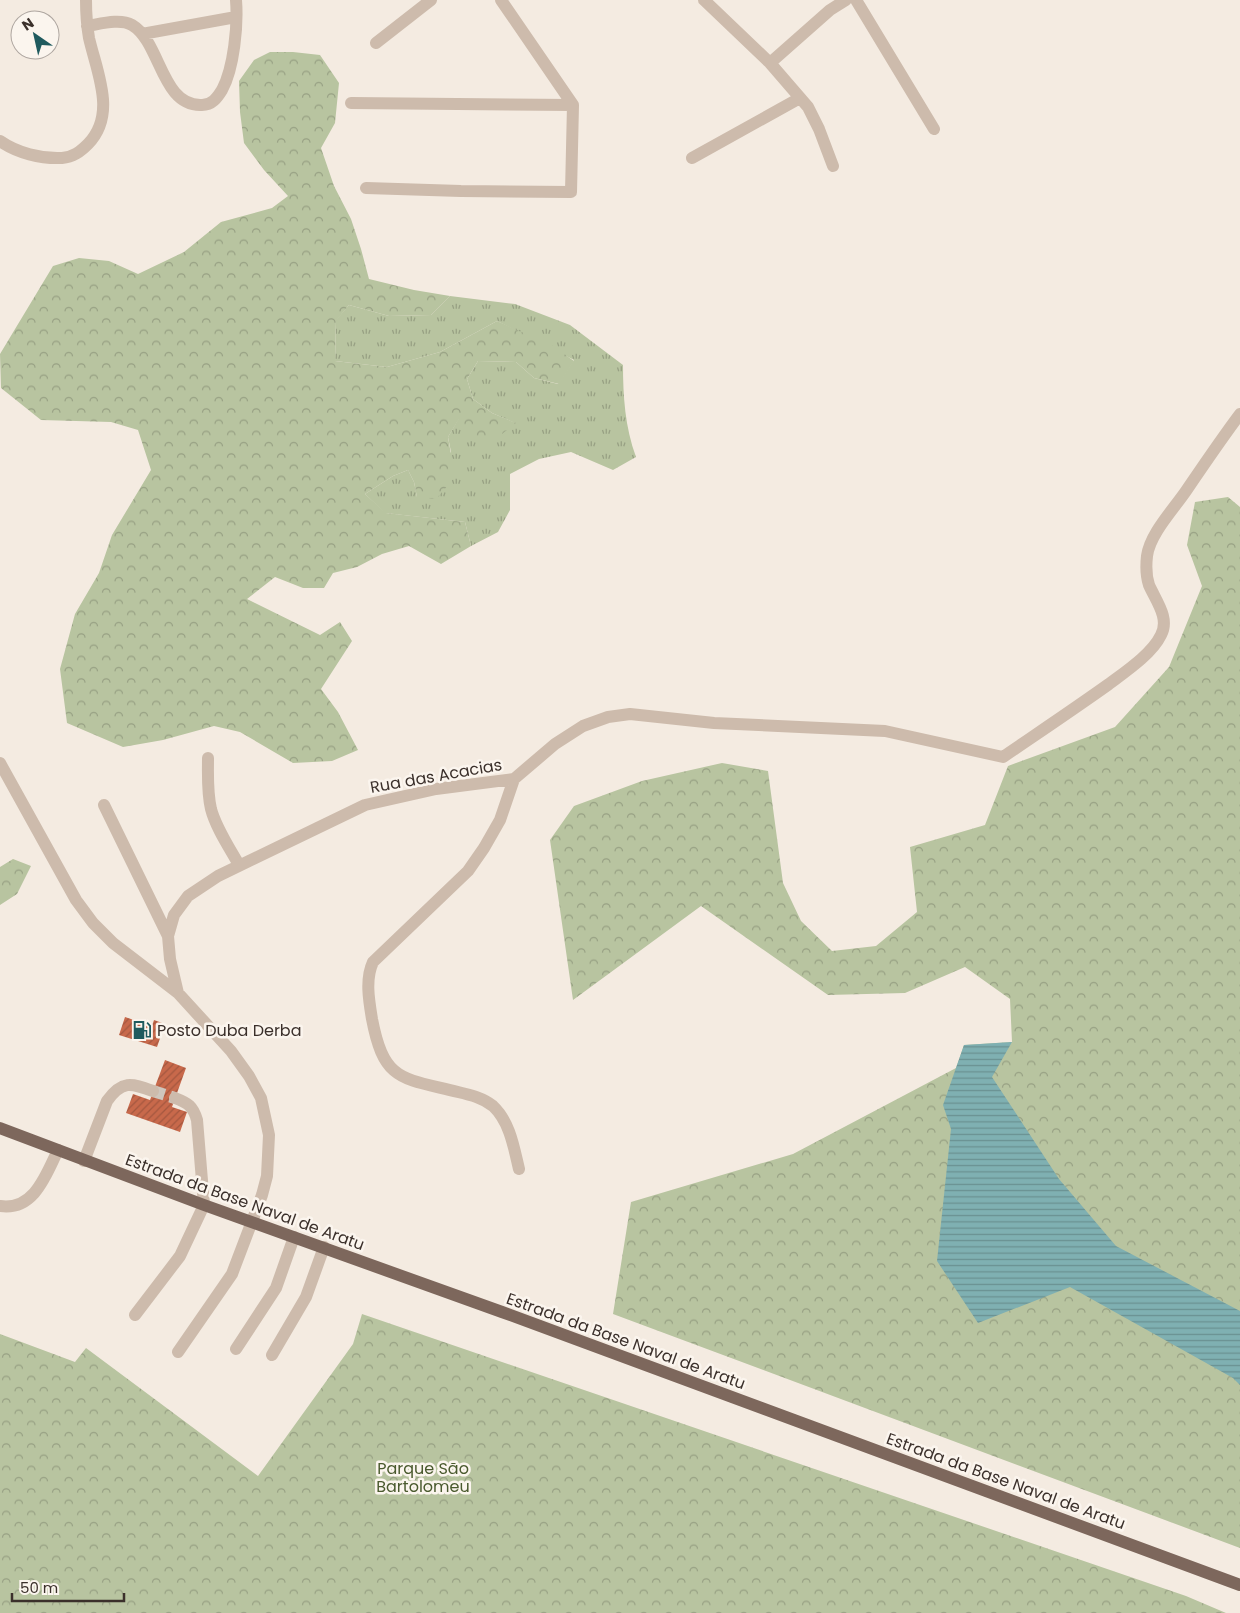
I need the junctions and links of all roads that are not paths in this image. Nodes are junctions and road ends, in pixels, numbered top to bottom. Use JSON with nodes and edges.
{"nodes":[{"id":1,"x":86,"y":0,"type":"edge"},
{"id":2,"x":236,"y":0,"type":"edge"},
{"id":3,"x":431,"y":0,"type":"edge"},
{"id":4,"x":501,"y":0,"type":"edge"},
{"id":5,"x":704,"y":0,"type":"edge"},
{"id":6,"x":846,"y":0,"type":"edge"},
{"id":7,"x":856,"y":0,"type":"edge"},
{"id":8,"x":236,"y":17,"type":"junction"},
{"id":9,"x":87,"y":26,"type":"junction"},
{"id":10,"x":142,"y":34,"type":"junction"},
{"id":11,"x":376,"y":43,"type":"dead end"},
{"id":12,"x":770,"y":63,"type":"junction"},
{"id":13,"x":800,"y":98,"type":"junction"},
{"id":14,"x":351,"y":103,"type":"dead end"},
{"id":15,"x":573,"y":105,"type":"junction"},
{"id":16,"x":934,"y":129,"type":"dead end"},
{"id":17,"x":0,"y":141,"type":"edge"},
{"id":18,"x":692,"y":158,"type":"dead end"},
{"id":19,"x":833,"y":166,"type":"dead end"},
{"id":20,"x":366,"y":188,"type":"dead end"},
{"id":21,"x":1240,"y":414,"type":"edge"},
{"id":22,"x":208,"y":758,"type":"dead end"},
{"id":23,"x":0,"y":763,"type":"edge"},
{"id":24,"x":514,"y":779,"type":"junction"},
{"id":25,"x":104,"y":805,"type":"dead end"},
{"id":26,"x":239,"y":865,"type":"junction"},
{"id":27,"x":168,"y":936,"type":"junction"},
{"id":28,"x":178,"y":993,"type":"junction"},
{"id":29,"x":153,"y":1091,"type":"tunnel mouth"},
{"id":30,"x":175,"y":1098,"type":"tunnel mouth"},
{"id":31,"x":0,"y":1128,"type":"edge"},
{"id":32,"x":58,"y":1150,"type":"junction"},
{"id":33,"x":84,"y":1161,"type":"junction"},
{"id":34,"x":519,"y":1169,"type":"dead end"},
{"id":35,"x":204,"y":1205,"type":"junction"},
{"id":36,"x":0,"y":1206,"type":"edge"},
{"id":37,"x":252,"y":1223,"type":"junction"},
{"id":38,"x":294,"y":1237,"type":"junction"},
{"id":39,"x":324,"y":1247,"type":"junction"},
{"id":40,"x":135,"y":1315,"type":"dead end"},
{"id":41,"x":236,"y":1349,"type":"dead end"},
{"id":42,"x":178,"y":1352,"type":"dead end"},
{"id":43,"x":272,"y":1355,"type":"dead end"},
{"id":44,"x":1240,"y":1585,"type":"edge"}],
"edges":[{"from":1,"to":9,"type":"street"},
{"from":2,"to":8,"type":"street"},
{"from":3,"to":11,"type":"street"},
{"from":4,"to":15,"type":"street"},
{"from":5,"to":12,"type":"street"},
{"from":6,"to":12,"type":"street"},
{"from":7,"to":16,"type":"street"},
{"from":8,"to":10,"type":"street"},
{"from":8,"to":10,"type":"street"},
{"from":9,"to":10,"type":"street"},
{"from":9,"to":17,"type":"street"},
{"from":12,"to":13,"type":"street"},
{"from":13,"to":18,"type":"street"},
{"from":13,"to":19,"type":"street"},
{"from":14,"to":15,"type":"street"},
{"from":15,"to":20,"type":"street"},
{"from":21,"to":24,"type":"street","name":"Rua das Acacias"},
{"from":22,"to":26,"type":"street"},
{"from":23,"to":28,"type":"street"},
{"from":24,"to":26,"type":"street","name":"Rua das Acacias"},
{"from":24,"to":34,"type":"street"},
{"from":25,"to":27,"type":"street"},
{"from":26,"to":27,"type":"street","name":"Rua das Acacias"},
{"from":27,"to":28,"type":"street","name":"Rua das Acacias"},
{"from":28,"to":37,"type":"street"},
{"from":29,"to":33,"type":"street"},
{"from":30,"to":35,"type":"street"},
{"from":31,"to":32,"type":"main road","name":"Estrada da Base Naval de Aratu"},
{"from":32,"to":33,"type":"main road","name":"Estrada da Base Naval de Aratu"},
{"from":32,"to":36,"type":"street"},
{"from":33,"to":35,"type":"main road","name":"Estrada da Base Naval de Aratu"},
{"from":35,"to":37,"type":"main road","name":"Estrada da Base Naval de Aratu"},
{"from":35,"to":40,"type":"street"},
{"from":37,"to":38,"type":"main road","name":"Estrada da Base Naval de Aratu"},
{"from":37,"to":42,"type":"street"},
{"from":38,"to":39,"type":"main road","name":"Estrada da Base Naval de Aratu"},
{"from":38,"to":41,"type":"street"},
{"from":39,"to":43,"type":"street"},
{"from":39,"to":44,"type":"main road","name":"Estrada da Base Naval de Aratu"}]}
